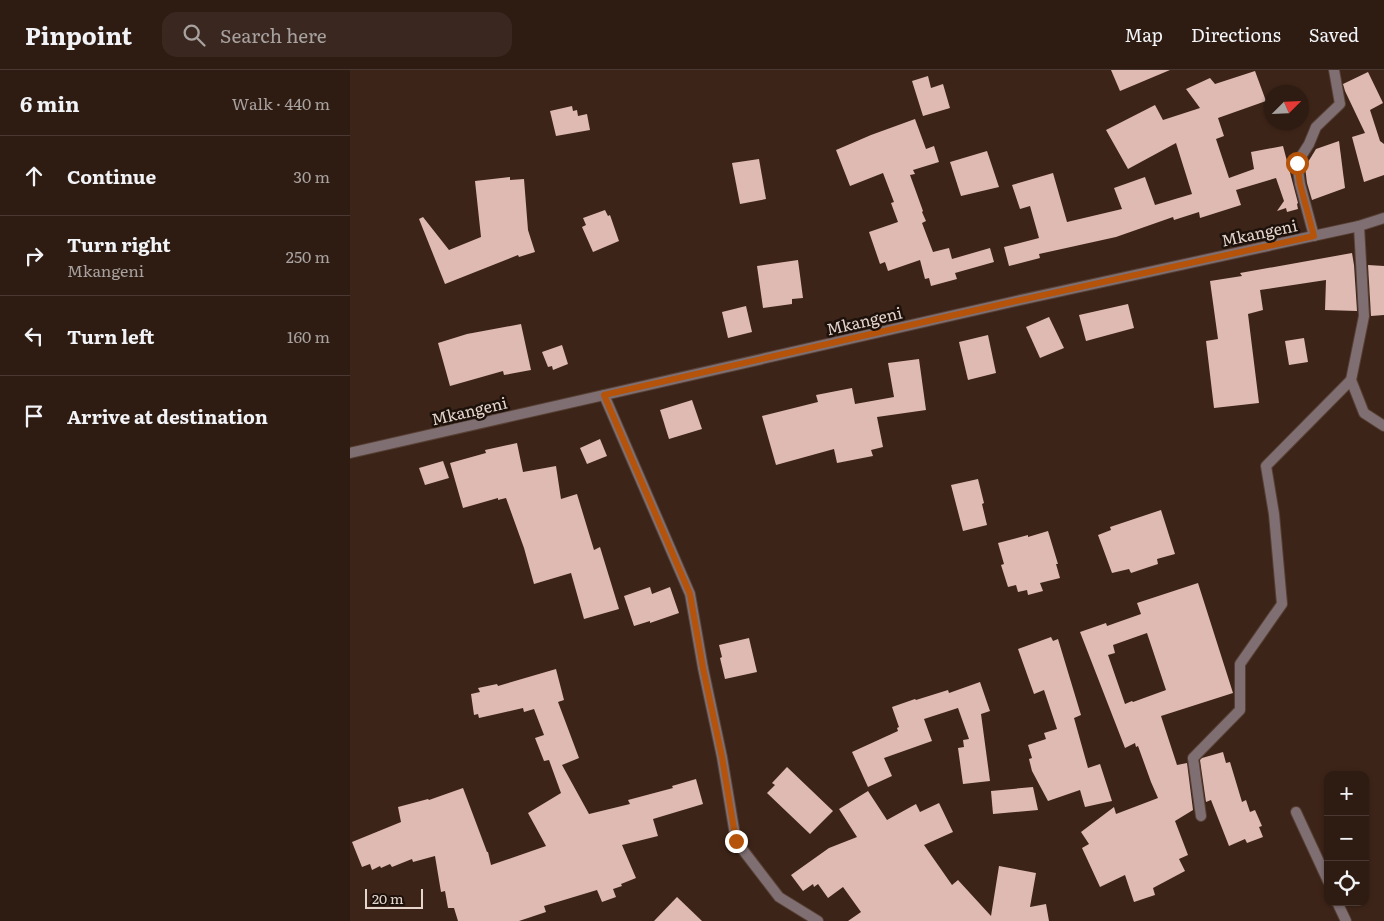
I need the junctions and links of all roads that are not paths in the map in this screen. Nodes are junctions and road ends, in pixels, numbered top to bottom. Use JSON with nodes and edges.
{"nodes":[{"id":1,"x":1334,"y":70,"type":"edge"},
{"id":2,"x":1384,"y":218,"type":"edge"},
{"id":3,"x":1359,"y":226,"type":"junction"},
{"id":4,"x":1314,"y":236,"type":"junction"},
{"id":5,"x":1351,"y":380,"type":"junction"},
{"id":6,"x":604,"y":395,"type":"junction"},
{"id":7,"x":1384,"y":426,"type":"edge"},
{"id":8,"x":350,"y":453,"type":"edge"},
{"id":9,"x":1296,"y":812,"type":"dead end"},
{"id":10,"x":1201,"y":816,"type":"dead end"},
{"id":11,"x":1324,"y":872,"type":"edge"},
{"id":12,"x":1340,"y":906,"type":"edge"},
{"id":13,"x":818,"y":921,"type":"edge"},
{"id":14,"x":1346,"y":921,"type":"edge"}],
"edges":[{"from":1,"to":4,"type":"street"},
{"from":2,"to":3,"type":"street","name":"Mkangeni"},
{"from":3,"to":4,"type":"street","name":"Mkangeni"},
{"from":3,"to":5,"type":"street"},
{"from":4,"to":6,"type":"street","name":"Mkangeni"},
{"from":5,"to":7,"type":"street"},
{"from":5,"to":10,"type":"street"},
{"from":6,"to":8,"type":"street","name":"Mkangeni"},
{"from":6,"to":13,"type":"street"},
{"from":9,"to":11,"type":"street"},
{"from":12,"to":14,"type":"street"}]}
